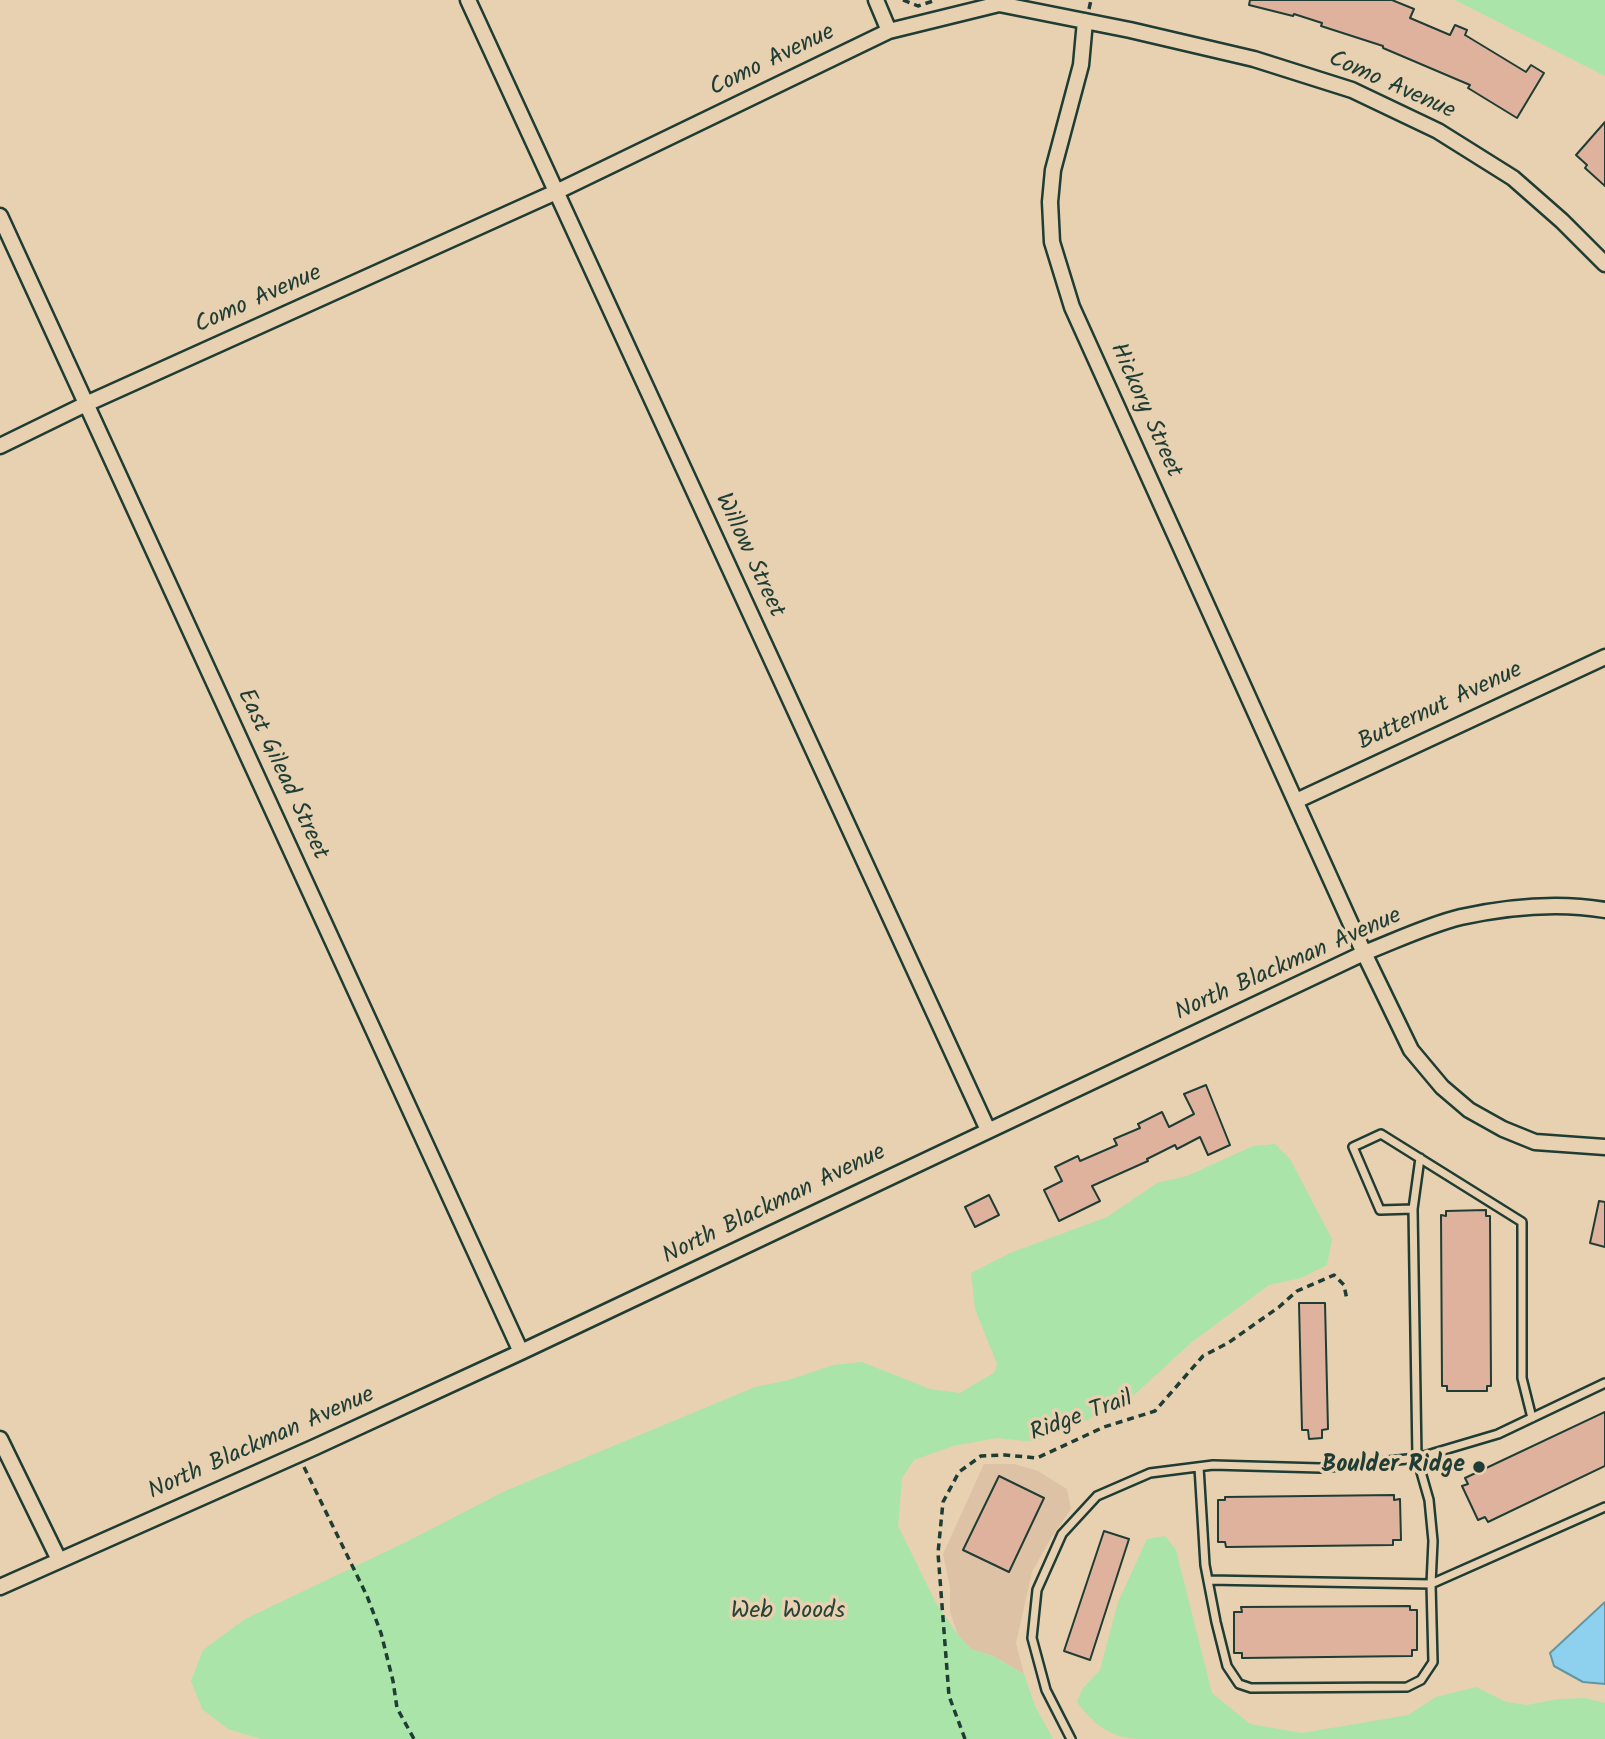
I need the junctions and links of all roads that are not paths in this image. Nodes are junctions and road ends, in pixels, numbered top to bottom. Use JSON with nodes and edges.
{"nodes":[{"id":1,"x":468,"y":0,"type":"edge"},
{"id":2,"x":876,"y":0,"type":"edge"},
{"id":3,"x":1086,"y":21,"type":"junction"},
{"id":4,"x":889,"y":31,"type":"junction"},
{"id":5,"x":556,"y":192,"type":"junction"},
{"id":6,"x":0,"y":216,"type":"edge"},
{"id":7,"x":1605,"y":264,"type":"edge"},
{"id":8,"x":86,"y":404,"type":"junction"},
{"id":9,"x":0,"y":446,"type":"edge"},
{"id":10,"x":1605,"y":657,"type":"edge"},
{"id":11,"x":1296,"y":801,"type":"junction"},
{"id":12,"x":1605,"y":910,"type":"edge"},
{"id":13,"x":1364,"y":953,"type":"junction"},
{"id":14,"x":988,"y":1130,"type":"junction"},
{"id":15,"x":1605,"y":1147,"type":"edge"},
{"id":16,"x":1420,"y":1158,"type":"junction"},
{"id":17,"x":1413,"y":1209,"type":"junction"},
{"id":18,"x":522,"y":1352,"type":"junction"},
{"id":19,"x":1605,"y":1383,"type":"edge"},
{"id":20,"x":1532,"y":1418,"type":"junction"},
{"id":21,"x":0,"y":1439,"type":"edge"},
{"id":22,"x":1417,"y":1458,"type":"junction"},
{"id":23,"x":1199,"y":1467,"type":"junction"},
{"id":24,"x":1605,"y":1507,"type":"edge"},
{"id":25,"x":59,"y":1560,"type":"junction"},
{"id":26,"x":1208,"y":1580,"type":"junction"},
{"id":27,"x":1431,"y":1584,"type":"junction"},
{"id":28,"x":0,"y":1587,"type":"edge"},
{"id":29,"x":1071,"y":1739,"type":"edge"}],
"edges":[{"from":1,"to":5,"type":"street","name":"Willow Street"},
{"from":2,"to":4,"type":"street"},
{"from":3,"to":4,"type":"street","name":"Como Avenue"},
{"from":3,"to":7,"type":"street","name":"Como Avenue"},
{"from":3,"to":11,"type":"street","name":"Hickory Street"},
{"from":4,"to":5,"type":"street","name":"Como Avenue"},
{"from":5,"to":8,"type":"street","name":"Como Avenue"},
{"from":5,"to":14,"type":"street","name":"Willow Street"},
{"from":6,"to":8,"type":"street","name":"East Gilead Street"},
{"from":8,"to":9,"type":"street","name":"Como Avenue"},
{"from":8,"to":18,"type":"street","name":"East Gilead Street"},
{"from":10,"to":11,"type":"street","name":"Butternut Avenue"},
{"from":11,"to":13,"type":"street","name":"Hickory Street"},
{"from":12,"to":13,"type":"street","name":"North Blackman Avenue"},
{"from":13,"to":14,"type":"street","name":"North Blackman Avenue"},
{"from":13,"to":15,"type":"street"},
{"from":14,"to":18,"type":"street","name":"North Blackman Avenue"},
{"from":16,"to":17,"type":"lane"},
{"from":16,"to":17,"type":"lane"},
{"from":16,"to":20,"type":"lane"},
{"from":17,"to":22,"type":"lane"},
{"from":18,"to":25,"type":"street","name":"North Blackman Avenue"},
{"from":19,"to":20,"type":"lane"},
{"from":20,"to":22,"type":"lane"},
{"from":21,"to":25,"type":"street"},
{"from":22,"to":23,"type":"lane"},
{"from":22,"to":27,"type":"lane"},
{"from":23,"to":26,"type":"lane"},
{"from":23,"to":29,"type":"lane"},
{"from":24,"to":27,"type":"lane"},
{"from":25,"to":28,"type":"street","name":"North Blackman Avenue"},
{"from":26,"to":27,"type":"lane"},
{"from":26,"to":27,"type":"lane"}]}
